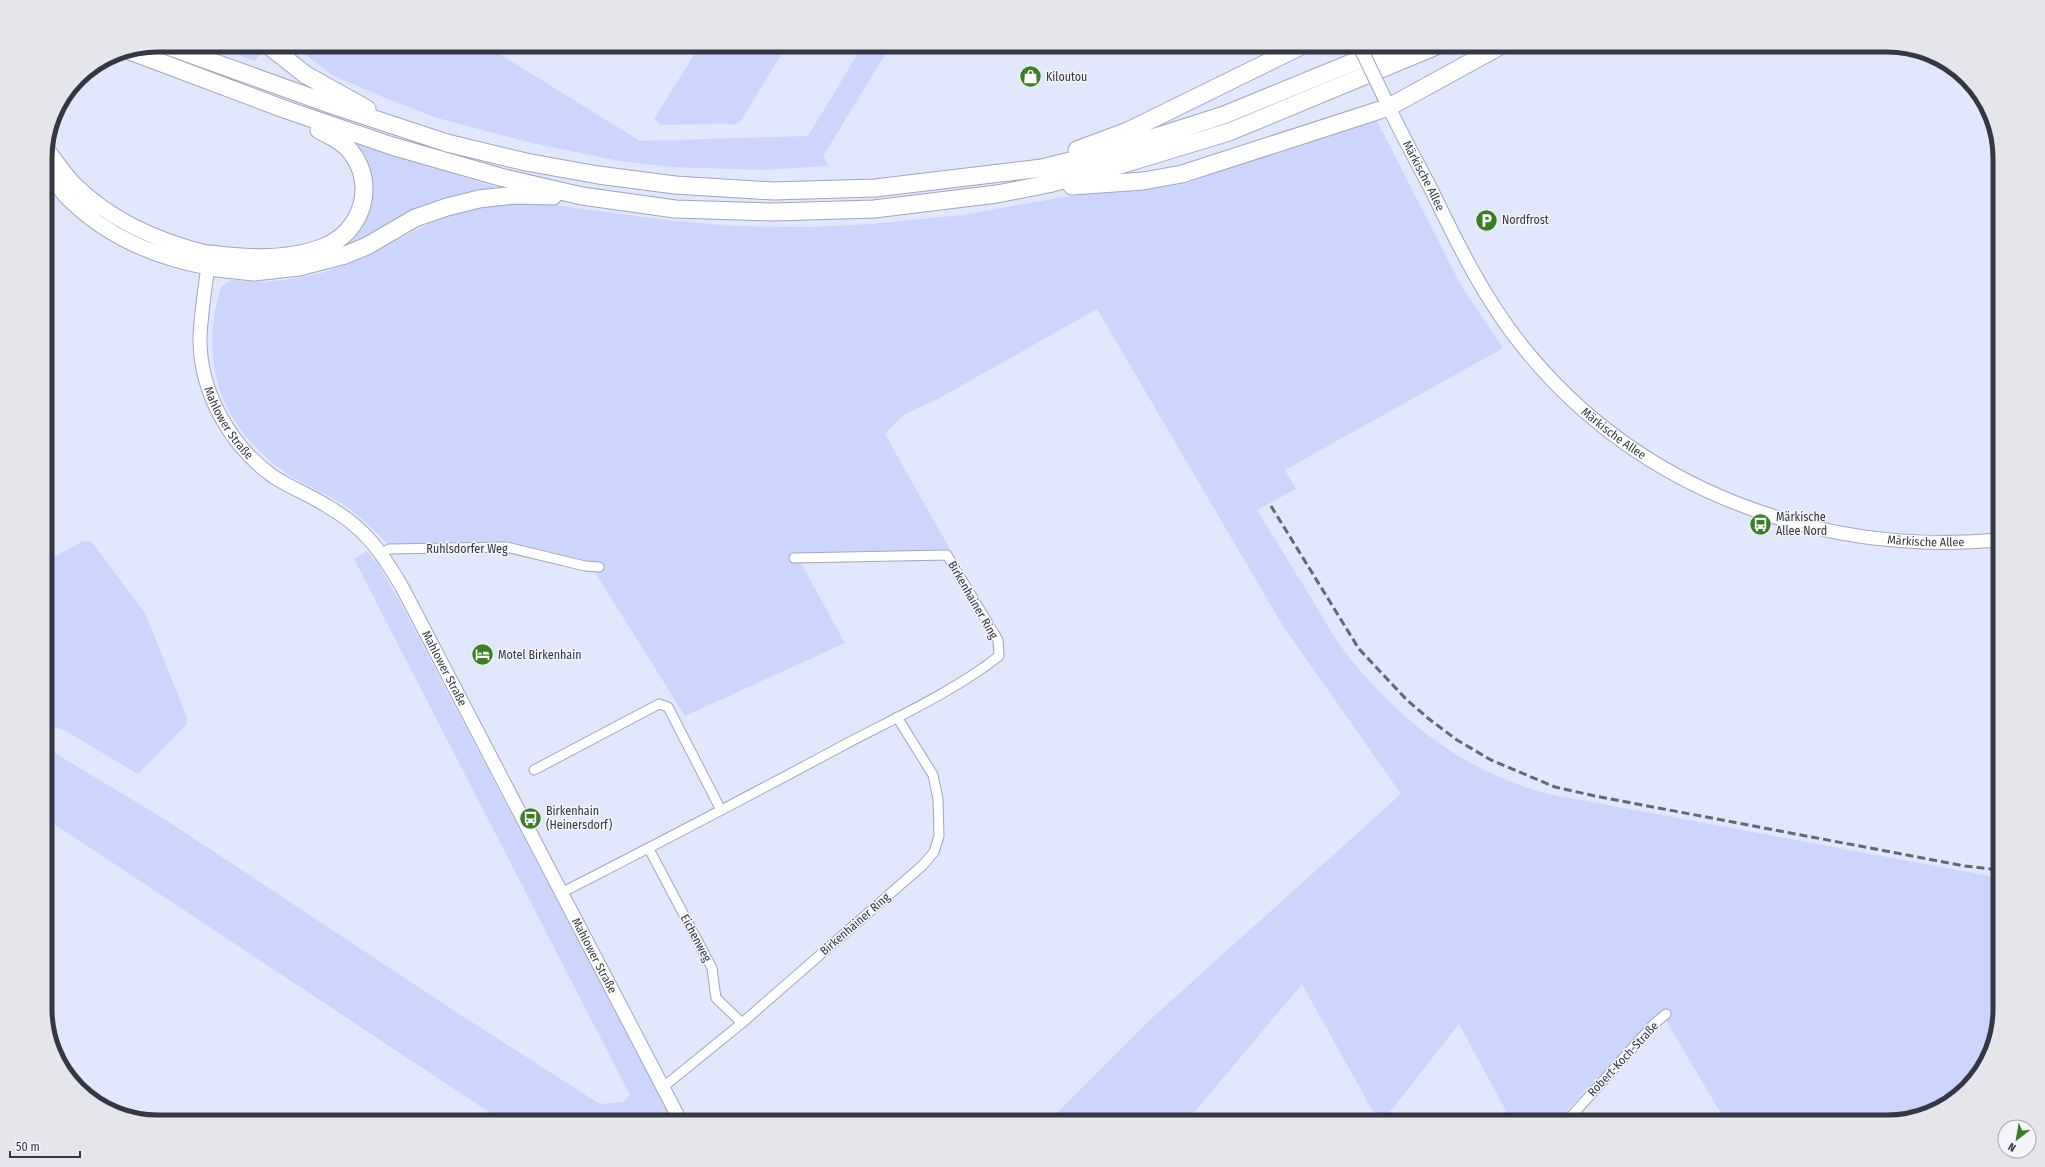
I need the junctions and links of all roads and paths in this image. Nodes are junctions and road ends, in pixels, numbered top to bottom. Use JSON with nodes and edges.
{"nodes":[{"id":1,"x":185,"y":52,"type":"edge"},
{"id":2,"x":277,"y":52,"type":"edge"},
{"id":3,"x":1289,"y":52,"type":"edge"},
{"id":4,"x":1362,"y":52,"type":"edge"},
{"id":5,"x":1378,"y":52,"type":"edge"},
{"id":6,"x":1422,"y":52,"type":"edge"},
{"id":7,"x":1488,"y":52,"type":"edge"},
{"id":8,"x":138,"y":54,"type":"edge"},
{"id":9,"x":1387,"y":103,"type":"junction"},
{"id":10,"x":284,"y":109,"type":"junction"},
{"id":11,"x":416,"y":134,"type":"junction"},
{"id":12,"x":52,"y":156,"type":"edge"},
{"id":13,"x":998,"y":174,"type":"junction"},
{"id":14,"x":52,"y":178,"type":"edge"},
{"id":15,"x":1048,"y":184,"type":"junction"},
{"id":16,"x":582,"y":196,"type":"junction"},
{"id":17,"x":209,"y":261,"type":"junction"},
{"id":18,"x":1993,"y":540,"type":"edge"},
{"id":19,"x":382,"y":553,"type":"junction"},
{"id":20,"x":794,"y":558,"type":"dead end"},
{"id":21,"x":599,"y":567,"type":"dead end"},
{"id":22,"x":897,"y":717,"type":"junction"},
{"id":23,"x":534,"y":770,"type":"dead end"},
{"id":24,"x":721,"y":810,"type":"junction"},
{"id":25,"x":649,"y":849,"type":"junction"},
{"id":26,"x":561,"y":893,"type":"junction"},
{"id":27,"x":1666,"y":1014,"type":"dead end"},
{"id":28,"x":742,"y":1023,"type":"junction"},
{"id":29,"x":662,"y":1088,"type":"junction"},
{"id":30,"x":677,"y":1115,"type":"edge"},
{"id":31,"x":1572,"y":1115,"type":"edge"}],
"edges":[{"from":1,"to":11,"type":"highway"},
{"from":2,"to":11,"type":"highway"},
{"from":3,"to":13,"type":"highway"},
{"from":4,"to":9,"type":"main road","name":"Märkische Allee","bridge":true},
{"from":5,"to":13,"type":"highway"},
{"from":6,"to":15,"type":"highway"},
{"from":7,"to":9,"type":"highway"},
{"from":8,"to":10,"type":"highway"},
{"from":9,"to":15,"type":"highway"},
{"from":9,"to":18,"type":"main road","name":"Märkische Allee"},
{"from":10,"to":16,"type":"highway"},
{"from":10,"to":17,"type":"highway"},
{"from":11,"to":13,"type":"highway"},
{"from":12,"to":17,"type":"main road"},
{"from":14,"to":17,"type":"main road"},
{"from":15,"to":16,"type":"highway"},
{"from":16,"to":17,"type":"highway"},
{"from":17,"to":19,"type":"main road","name":"Mahlower Straße"},
{"from":19,"to":21,"type":"street","name":"Ruhlsdorfer Weg"},
{"from":19,"to":26,"type":"main road","name":"Mahlower Straße"},
{"from":20,"to":22,"type":"street","name":"Birkenhainer Ring"},
{"from":22,"to":24,"type":"street","name":"Birkenhainer Ring"},
{"from":22,"to":28,"type":"street","name":"Birkenhainer Ring"},
{"from":23,"to":24,"type":"street"},
{"from":24,"to":25,"type":"street","name":"Birkenhainer Ring"},
{"from":25,"to":26,"type":"street","name":"Birkenhainer Ring"},
{"from":25,"to":28,"type":"street","name":"Eichenweg"},
{"from":26,"to":29,"type":"main road","name":"Mahlower Straße"},
{"from":27,"to":31,"type":"street","name":"Robert-Koch-Straße"},
{"from":28,"to":29,"type":"street","name":"Birkenhainer Ring"},
{"from":29,"to":30,"type":"main road","name":"Mahlower Straße"}]}
